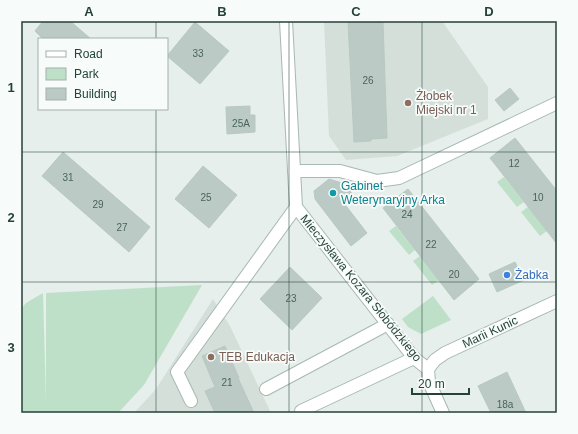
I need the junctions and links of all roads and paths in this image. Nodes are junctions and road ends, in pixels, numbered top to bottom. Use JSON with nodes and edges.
{"nodes":[{"id":1,"x":286,"y":21,"type":"edge"},
{"id":2,"x":557,"y":103,"type":"edge"},
{"id":3,"x":294,"y":171,"type":"junction"},
{"id":4,"x":296,"y":207,"type":"junction"},
{"id":5,"x":557,"y":301,"type":"edge"},
{"id":6,"x":388,"y":324,"type":"junction"},
{"id":7,"x":414,"y":358,"type":"junction"},
{"id":8,"x":428,"y":369,"type":"junction"},
{"id":9,"x":266,"y":389,"type":"dead end"},
{"id":10,"x":191,"y":401,"type":"dead end"},
{"id":11,"x":302,"y":413,"type":"edge"},
{"id":12,"x":443,"y":413,"type":"edge"}],
"edges":[{"from":1,"to":3,"type":"street","name":"Mieczysława Kozara Słobódzkiego"},
{"from":2,"to":3,"type":"street"},
{"from":3,"to":4,"type":"street","name":"Mieczysława Kozara Słobódzkiego"},
{"from":4,"to":6,"type":"street","name":"Mieczysława Kozara Słobódzkiego"},
{"from":4,"to":10,"type":"street","name":"Mieczysława Kozara Słobódzkiego"},
{"from":5,"to":8,"type":"street","name":"Marii Kunic"},
{"from":6,"to":7,"type":"street","name":"Mieczysława Kozara Słobódzkiego"},
{"from":6,"to":9,"type":"street"},
{"from":7,"to":8,"type":"street","name":"Mieczysława Kozara Słobódzkiego"},
{"from":7,"to":11,"type":"street"},
{"from":8,"to":12,"type":"street","name":"Mieczysława Kozara Słobódzkiego"}]}
